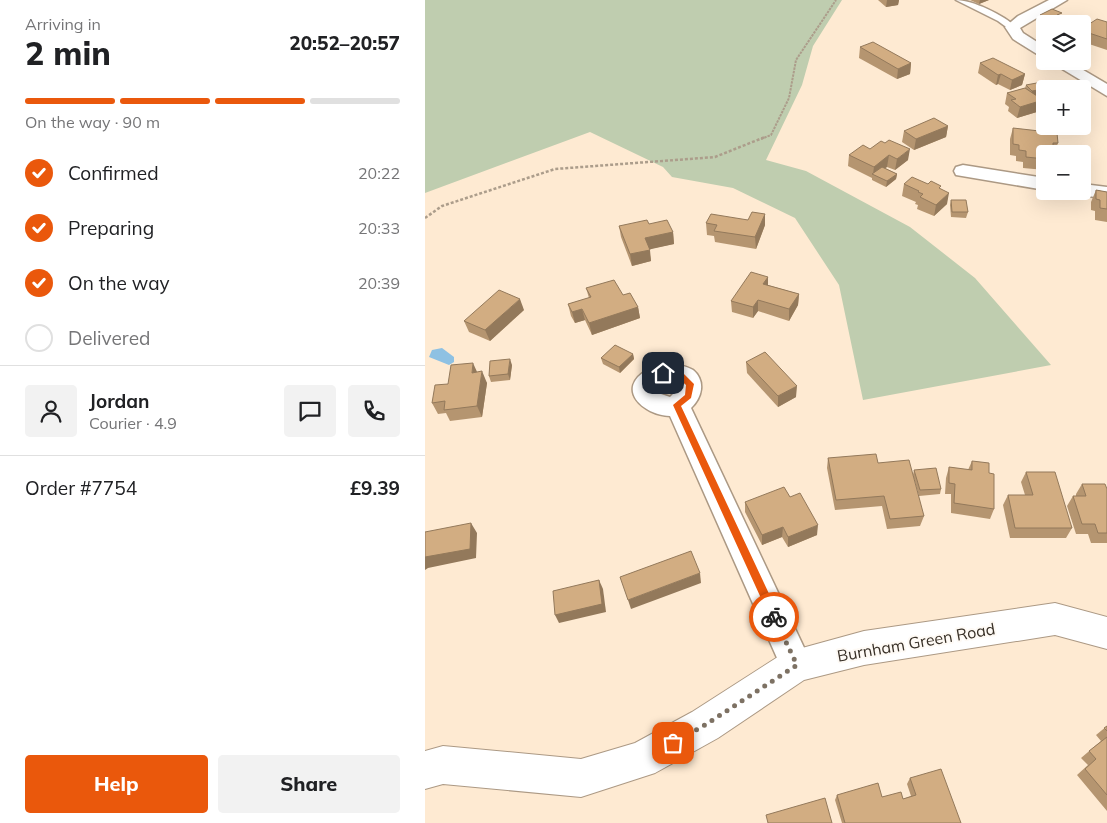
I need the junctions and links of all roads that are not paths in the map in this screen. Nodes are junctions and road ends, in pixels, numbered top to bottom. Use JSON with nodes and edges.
{"nodes":[{"id":1,"x":959,"y":0,"type":"edge"},
{"id":2,"x":1060,"y":0,"type":"edge"},
{"id":3,"x":1012,"y":27,"type":"junction"},
{"id":4,"x":1036,"y":48,"type":"edge"},
{"id":5,"x":1072,"y":70,"type":"edge"},
{"id":6,"x":1107,"y":91,"type":"edge"},
{"id":7,"x":963,"y":171,"type":"dead end"},
{"id":8,"x":1036,"y":183,"type":"edge"},
{"id":9,"x":1091,"y":191,"type":"edge"},
{"id":10,"x":1107,"y":194,"type":"edge"},
{"id":11,"x":677,"y":405,"type":"dead end"},
{"id":12,"x":1107,"y":633,"type":"edge"},
{"id":13,"x":797,"y":665,"type":"junction"},
{"id":14,"x":425,"y":770,"type":"edge"}],
"edges":[{"from":1,"to":3,"type":"lane"},
{"from":2,"to":3,"type":"street"},
{"from":3,"to":4,"type":"street"},
{"from":5,"to":6,"type":"street"},
{"from":7,"to":8,"type":"street"},
{"from":9,"to":10,"type":"street"},
{"from":11,"to":13,"type":"street"},
{"from":12,"to":13,"type":"street","name":"Burnham Green Road"},
{"from":13,"to":14,"type":"street","name":"Burnham Green Road"}]}
